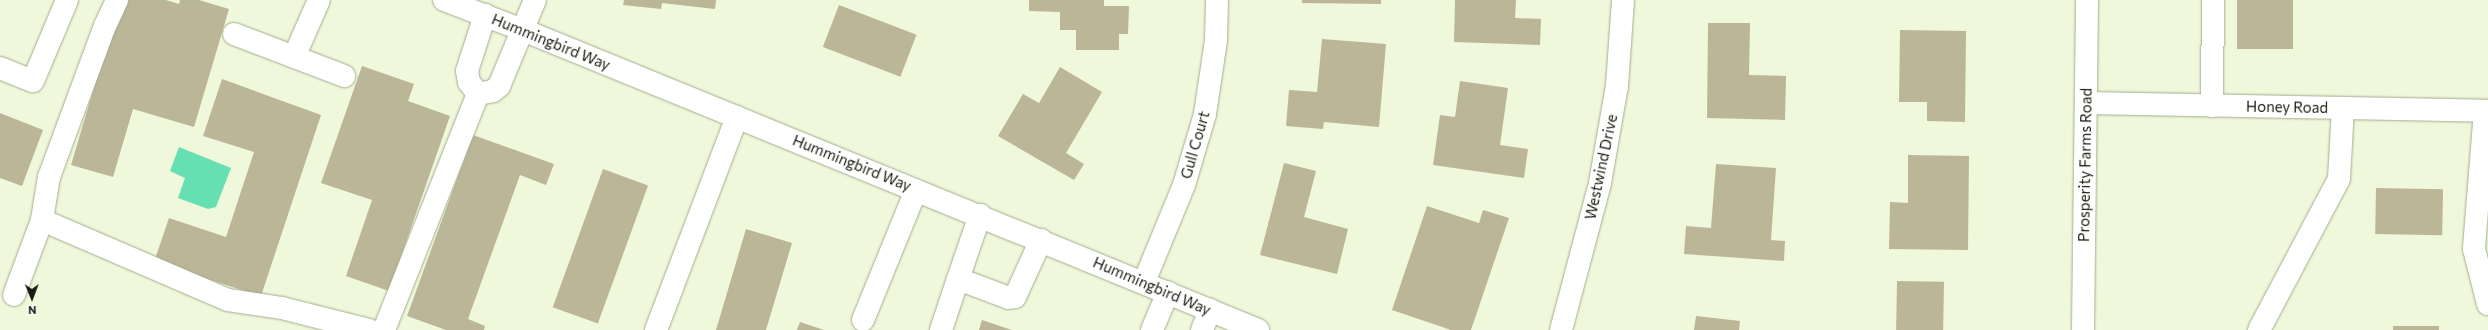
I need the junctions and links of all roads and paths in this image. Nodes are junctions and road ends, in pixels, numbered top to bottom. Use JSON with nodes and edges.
{"nodes":[{"id":1,"x":67,"y":0,"type":"edge"},
{"id":2,"x":117,"y":0,"type":"edge"},
{"id":3,"x":319,"y":0,"type":"edge"},
{"id":4,"x":444,"y":0,"type":"edge"},
{"id":5,"x":535,"y":0,"type":"edge"},
{"id":6,"x":1217,"y":0,"type":"edge"},
{"id":7,"x":1623,"y":0,"type":"edge"},
{"id":8,"x":2087,"y":0,"type":"edge"},
{"id":9,"x":2213,"y":0,"type":"edge"},
{"id":10,"x":485,"y":16,"type":"junction"},
{"id":11,"x":523,"y":30,"type":"junction"},
{"id":12,"x":234,"y":34,"type":"dead end"},
{"id":13,"x":294,"y":57,"type":"junction"},
{"id":14,"x":0,"y":68,"type":"edge"},
{"id":15,"x":344,"y":76,"type":"dead end"},
{"id":16,"x":478,"y":94,"type":"junction"},
{"id":17,"x":2086,"y":103,"type":"junction"},
{"id":18,"x":2212,"y":106,"type":"junction"},
{"id":19,"x":2343,"y":108,"type":"junction"},
{"id":20,"x":2486,"y":111,"type":"edge"},
{"id":21,"x":737,"y":117,"type":"junction"},
{"id":22,"x":916,"y":190,"type":"junction"},
{"id":23,"x":980,"y":215,"type":"junction"},
{"id":24,"x":42,"y":220,"type":"junction"},
{"id":25,"x":1041,"y":240,"type":"junction"},
{"id":26,"x":958,"y":278,"type":"junction"},
{"id":27,"x":1144,"y":282,"type":"junction"},
{"id":28,"x":1168,"y":292,"type":"junction"},
{"id":29,"x":14,"y":295,"type":"dead end"},
{"id":30,"x":2488,"y":304,"type":"edge"},
{"id":31,"x":1210,"y":310,"type":"junction"},
{"id":32,"x":863,"y":320,"type":"dead end"},
{"id":33,"x":369,"y":330,"type":"edge"},
{"id":34,"x":384,"y":330,"type":"edge"},
{"id":35,"x":656,"y":330,"type":"edge"},
{"id":36,"x":941,"y":330,"type":"edge"},
{"id":37,"x":1152,"y":330,"type":"edge"},
{"id":38,"x":1202,"y":330,"type":"edge"},
{"id":39,"x":1258,"y":330,"type":"edge"},
{"id":40,"x":1561,"y":330,"type":"edge"},
{"id":41,"x":2083,"y":330,"type":"edge"},
{"id":42,"x":2259,"y":330,"type":"edge"}],
"edges":[{"from":1,"to":14,"type":"street"},
{"from":2,"to":24,"type":"street"},
{"from":3,"to":13,"type":"street"},
{"from":4,"to":10,"type":"street","name":"Hummingbird Way"},
{"from":5,"to":11,"type":"street"},
{"from":6,"to":27,"type":"street","name":"Gull Court"},
{"from":7,"to":40,"type":"street","name":"Westwind Drive"},
{"from":8,"to":17,"type":"street","name":"Prosperity Farms Road"},
{"from":9,"to":18,"type":"street"},
{"from":10,"to":11,"type":"street","name":"Hummingbird Way"},
{"from":10,"to":16,"type":"street"},
{"from":11,"to":16,"type":"street"},
{"from":11,"to":21,"type":"street","name":"Hummingbird Way"},
{"from":12,"to":13,"type":"street"},
{"from":13,"to":15,"type":"street"},
{"from":16,"to":34,"type":"street"},
{"from":17,"to":18,"type":"street","name":"Honey Road"},
{"from":17,"to":41,"type":"street","name":"Prosperity Farms Road"},
{"from":18,"to":19,"type":"street","name":"Honey Road"},
{"from":19,"to":20,"type":"street","name":"Honey Road"},
{"from":19,"to":42,"type":"street"},
{"from":20,"to":30,"type":"street"},
{"from":21,"to":22,"type":"street","name":"Hummingbird Way"},
{"from":21,"to":35,"type":"street"},
{"from":22,"to":23,"type":"street","name":"Hummingbird Way"},
{"from":22,"to":32,"type":"street"},
{"from":23,"to":25,"type":"street","name":"Hummingbird Way"},
{"from":23,"to":26,"type":"street"},
{"from":24,"to":29,"type":"street"},
{"from":24,"to":33,"type":"street"},
{"from":25,"to":26,"type":"street"},
{"from":25,"to":27,"type":"street","name":"Hummingbird Way"},
{"from":26,"to":36,"type":"street"},
{"from":27,"to":28,"type":"street","name":"Hummingbird Way"},
{"from":28,"to":31,"type":"street","name":"Hummingbird Way"},
{"from":28,"to":37,"type":"street"},
{"from":31,"to":38,"type":"street"},
{"from":31,"to":39,"type":"street","name":"Hummingbird Way"}]}
